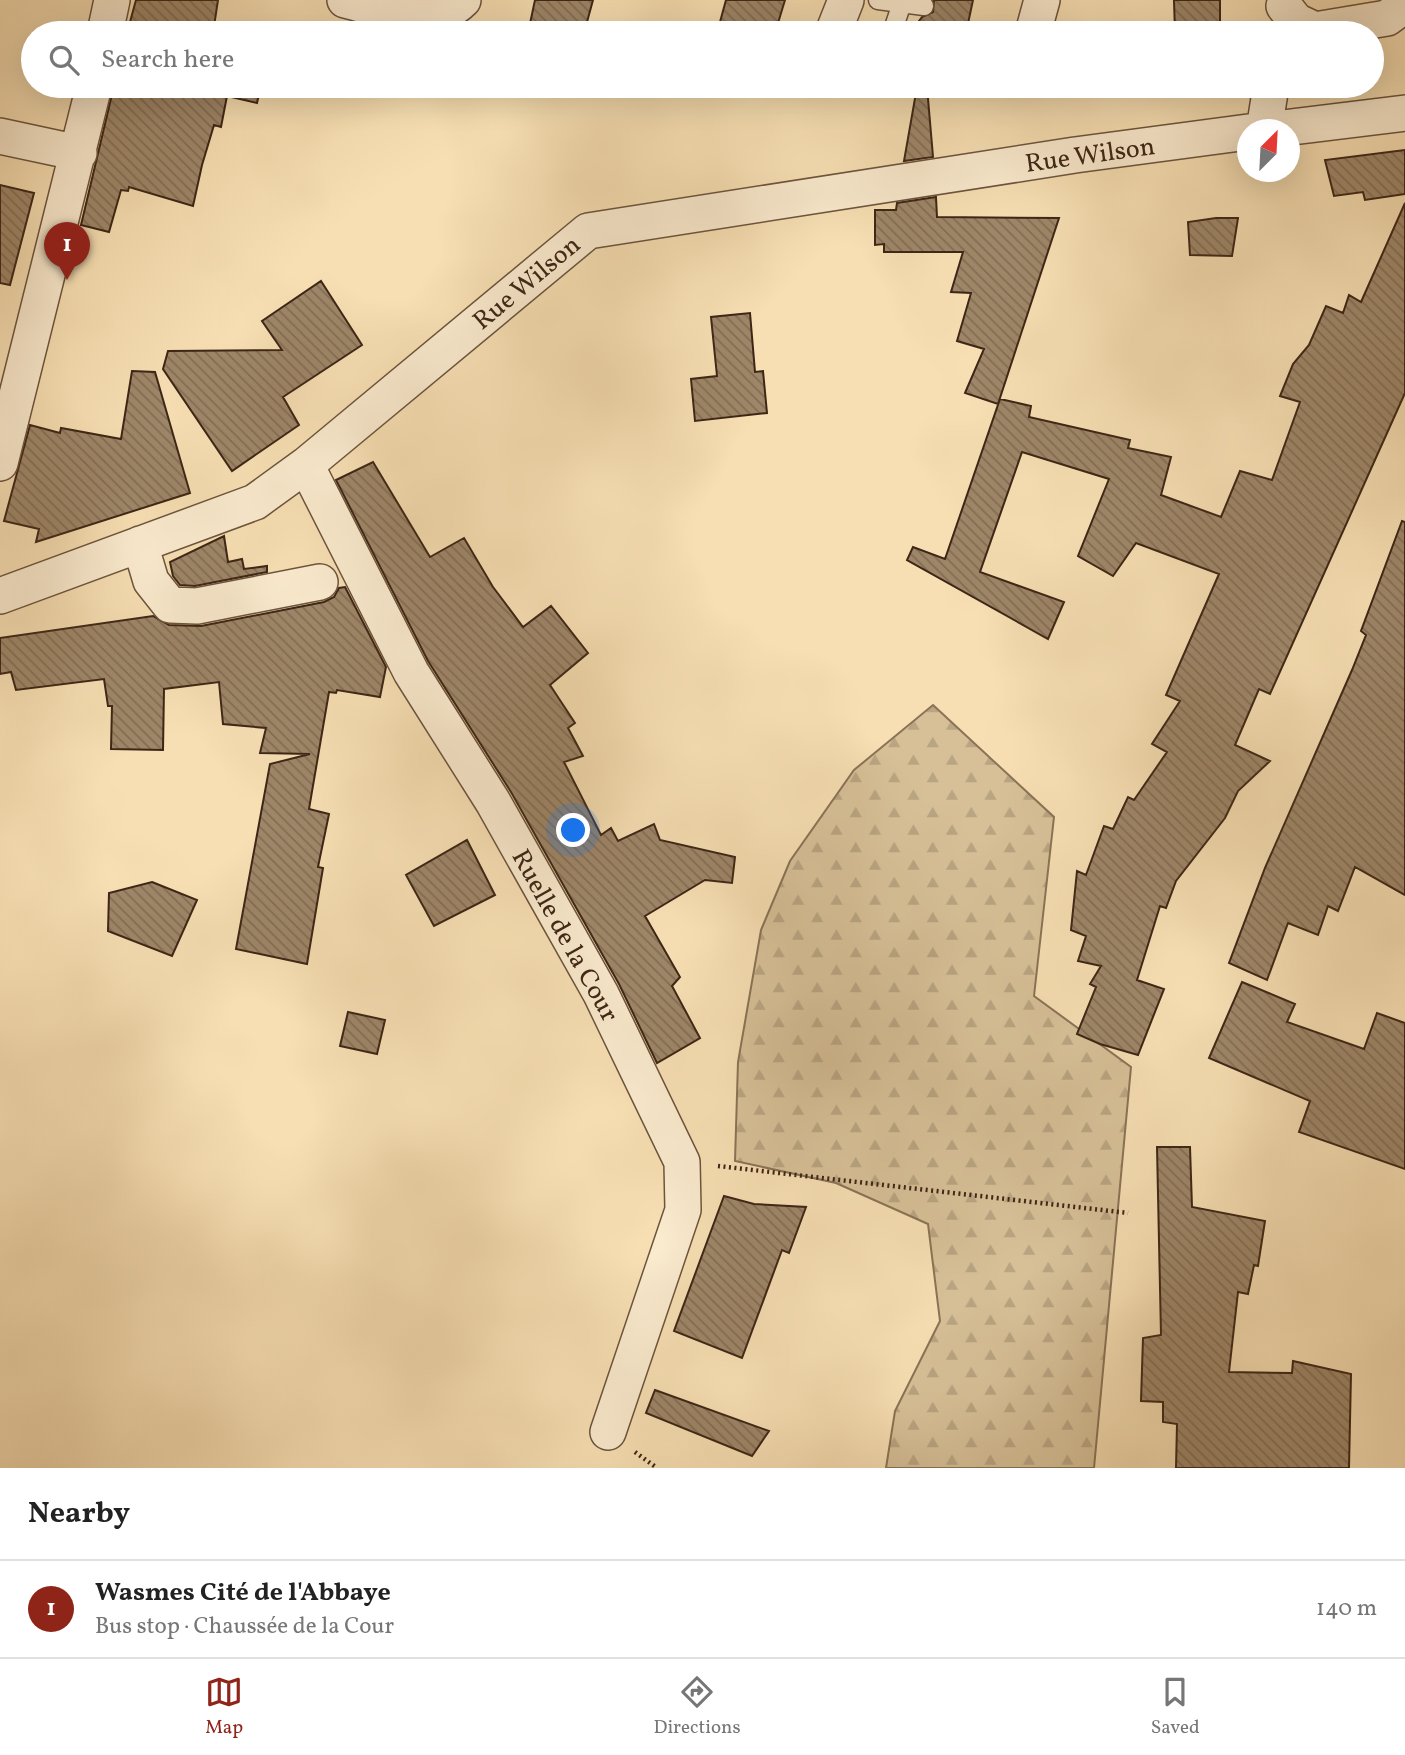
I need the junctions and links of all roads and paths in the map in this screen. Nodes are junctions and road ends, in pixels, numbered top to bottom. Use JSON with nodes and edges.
{"nodes":[{"id":1,"x":112,"y":0,"type":"edge"},
{"id":2,"x":345,"y":0,"type":"edge"},
{"id":3,"x":463,"y":0,"type":"edge"},
{"id":4,"x":846,"y":0,"type":"edge"},
{"id":5,"x":878,"y":0,"type":"edge"},
{"id":6,"x":1042,"y":0,"type":"edge"},
{"id":7,"x":903,"y":1,"type":"edge"},
{"id":8,"x":1405,"y":5,"type":"edge"},
{"id":9,"x":924,"y":6,"type":"dead end"},
{"id":10,"x":108,"y":21,"type":"edge"},
{"id":11,"x":838,"y":21,"type":"edge"},
{"id":12,"x":896,"y":21,"type":"edge"},
{"id":13,"x":1036,"y":21,"type":"edge"},
{"id":14,"x":1374,"y":21,"type":"edge"},
{"id":15,"x":91,"y":98,"type":"edge"},
{"id":16,"x":1270,"y":98,"type":"edge"},
{"id":17,"x":1405,"y":113,"type":"edge"},
{"id":18,"x":1267,"y":119,"type":"edge"},
{"id":19,"x":1300,"y":126,"type":"edge"},
{"id":20,"x":1237,"y":133,"type":"edge"},
{"id":21,"x":0,"y":136,"type":"edge"},
{"id":22,"x":79,"y":153,"type":"junction"},
{"id":23,"x":0,"y":463,"type":"edge"},
{"id":24,"x":306,"y":465,"type":"junction"},
{"id":25,"x":140,"y":544,"type":"junction"},
{"id":26,"x":320,"y":582,"type":"dead end"},
{"id":27,"x":0,"y":596,"type":"edge"},
{"id":28,"x":682,"y":1162,"type":"junction"},
{"id":29,"x":1128,"y":1213,"type":"dead end"},
{"id":30,"x":608,"y":1432,"type":"dead end"}],
"edges":[{"from":1,"to":10,"type":"street"},
{"from":2,"to":3,"type":"street"},
{"from":4,"to":11,"type":"street"},
{"from":5,"to":7,"type":"lane"},
{"from":6,"to":13,"type":"street"},
{"from":7,"to":9,"type":"lane"},
{"from":7,"to":12,"type":"lane"},
{"from":8,"to":14,"type":"street"},
{"from":15,"to":22,"type":"street"},
{"from":16,"to":18,"type":"street"},
{"from":17,"to":19,"type":"street"},
{"from":20,"to":24,"type":"street","name":"Rue Wilson"},
{"from":21,"to":22,"type":"street"},
{"from":22,"to":23,"type":"street"},
{"from":24,"to":25,"type":"street","name":"Rue Wilson"},
{"from":24,"to":28,"type":"street","name":"Ruelle de la Cour"},
{"from":25,"to":26,"type":"street"},
{"from":25,"to":27,"type":"street","name":"Rue Wilson"},
{"from":28,"to":29,"type":"path"},
{"from":28,"to":30,"type":"street","name":"Ruelle de la Cour"}]}
